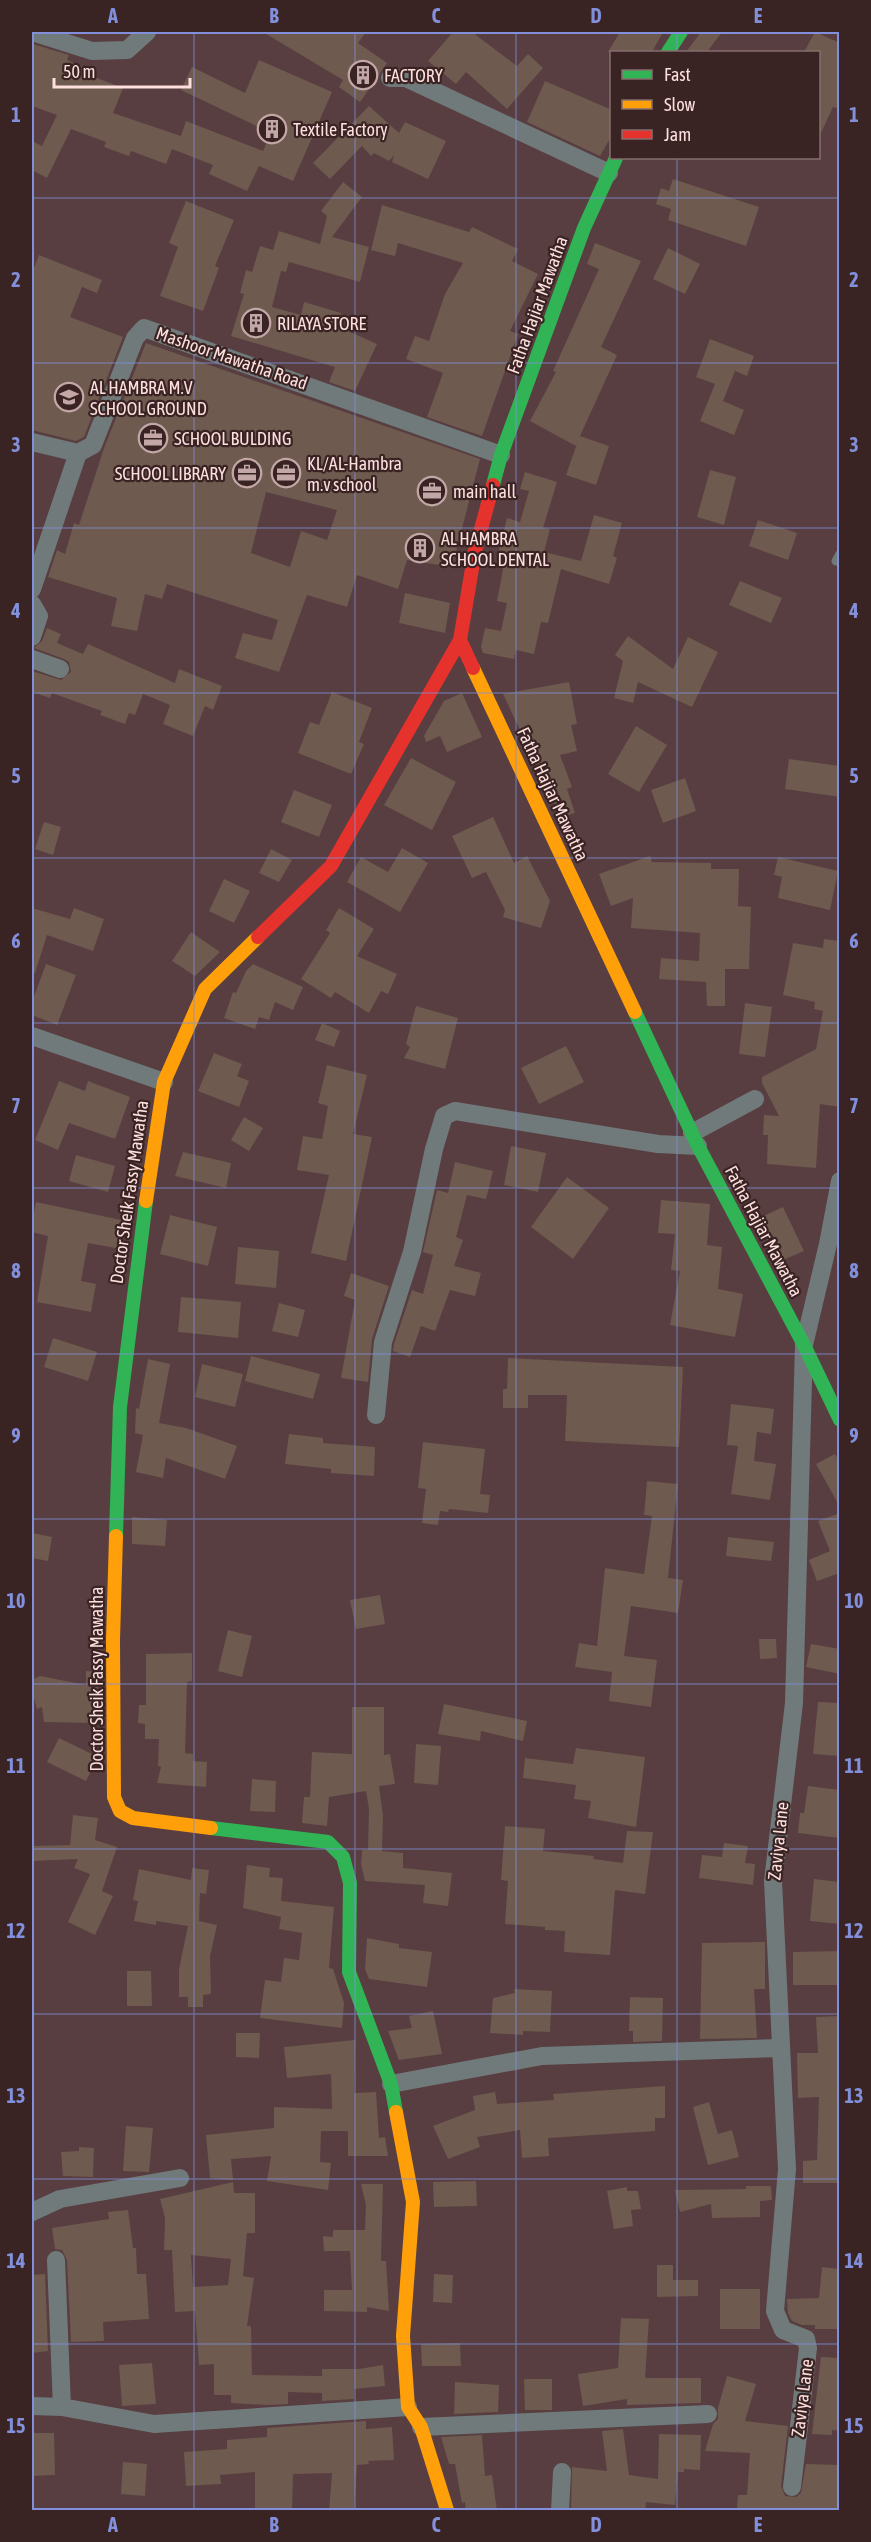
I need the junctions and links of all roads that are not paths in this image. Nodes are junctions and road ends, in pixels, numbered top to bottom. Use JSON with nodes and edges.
{"nodes":[{"id":1,"x":32,"y":32,"type":"edge"},
{"id":2,"x":147,"y":32,"type":"edge"},
{"id":3,"x":681,"y":32,"type":"edge"},
{"id":4,"x":669,"y":51,"type":"edge"},
{"id":5,"x":390,"y":78,"type":"dead end"},
{"id":6,"x":613,"y":165,"type":"edge"},
{"id":7,"x":32,"y":442,"type":"edge"},
{"id":8,"x":78,"y":453,"type":"junction"},
{"id":9,"x":501,"y":455,"type":"junction"},
{"id":10,"x":32,"y":589,"type":"edge"},
{"id":11,"x":32,"y":604,"type":"edge"},
{"id":12,"x":32,"y":637,"type":"edge"},
{"id":13,"x":460,"y":640,"type":"junction"},
{"id":14,"x":32,"y":659,"type":"edge"},
{"id":15,"x":60,"y":669,"type":"dead end"},
{"id":16,"x":32,"y":1036,"type":"edge"},
{"id":17,"x":164,"y":1082,"type":"junction"},
{"id":18,"x":755,"y":1099,"type":"dead end"},
{"id":19,"x":695,"y":1139,"type":"junction"},
{"id":20,"x":840,"y":1181,"type":"edge"},
{"id":21,"x":834,"y":1246,"type":"edge"},
{"id":22,"x":804,"y":1345,"type":"junction"},
{"id":23,"x":376,"y":1415,"type":"dead end"},
{"id":24,"x":840,"y":1420,"type":"edge"},
{"id":25,"x":780,"y":2048,"type":"junction"},
{"id":26,"x":391,"y":2084,"type":"junction"},
{"id":27,"x":180,"y":2178,"type":"dead end"},
{"id":28,"x":32,"y":2212,"type":"edge"},
{"id":29,"x":56,"y":2260,"type":"dead end"},
{"id":30,"x":32,"y":2406,"type":"edge"},
{"id":31,"x":62,"y":2407,"type":"junction"},
{"id":32,"x":408,"y":2407,"type":"junction"},
{"id":33,"x":708,"y":2414,"type":"dead end"},
{"id":34,"x":421,"y":2427,"type":"junction"},
{"id":35,"x":562,"y":2472,"type":"dead end"},
{"id":36,"x":792,"y":2487,"type":"dead end"},
{"id":37,"x":447,"y":2511,"type":"edge"},
{"id":38,"x":560,"y":2511,"type":"edge"}],
"edges":[{"from":1,"to":2,"type":"street"},
{"from":3,"to":4,"type":"street"},
{"from":5,"to":6,"type":"street"},
{"from":6,"to":9,"type":"street","name":"Fatha Hajiar Mawatha"},
{"from":7,"to":8,"type":"street"},
{"from":8,"to":9,"type":"street","name":"Mashoor Mawatha Road"},
{"from":8,"to":10,"type":"street"},
{"from":9,"to":13,"type":"street","name":"Fatha Hajiar Mawatha"},
{"from":11,"to":12,"type":"street"},
{"from":13,"to":17,"type":"street","name":"Doctor Sheik Fassy Mawatha"},
{"from":13,"to":19,"type":"street","name":"Fatha Hajiar Mawatha"},
{"from":14,"to":15,"type":"street"},
{"from":16,"to":17,"type":"street"},
{"from":17,"to":26,"type":"street","name":"Doctor Sheik Fassy Mawatha"},
{"from":18,"to":19,"type":"street"},
{"from":19,"to":22,"type":"street","name":"Fatha Hajiar Mawatha"},
{"from":19,"to":23,"type":"street"},
{"from":20,"to":21,"type":"street","name":"Zaviya Lane"},
{"from":21,"to":22,"type":"street","name":"Zaviya Lane"},
{"from":22,"to":24,"type":"street","name":"Fatha Hajiar Mawatha"},
{"from":22,"to":25,"type":"street","name":"Zaviya Lane"},
{"from":25,"to":26,"type":"street"},
{"from":25,"to":36,"type":"street","name":"Zaviya Lane"},
{"from":26,"to":32,"type":"street","name":"Doctor Sheik Fassy Mawatha"},
{"from":27,"to":28,"type":"street"},
{"from":29,"to":31,"type":"street"},
{"from":30,"to":31,"type":"street"},
{"from":31,"to":32,"type":"street"},
{"from":32,"to":34,"type":"street"},
{"from":33,"to":34,"type":"street"},
{"from":34,"to":37,"type":"street"},
{"from":35,"to":38,"type":"street"}]}
